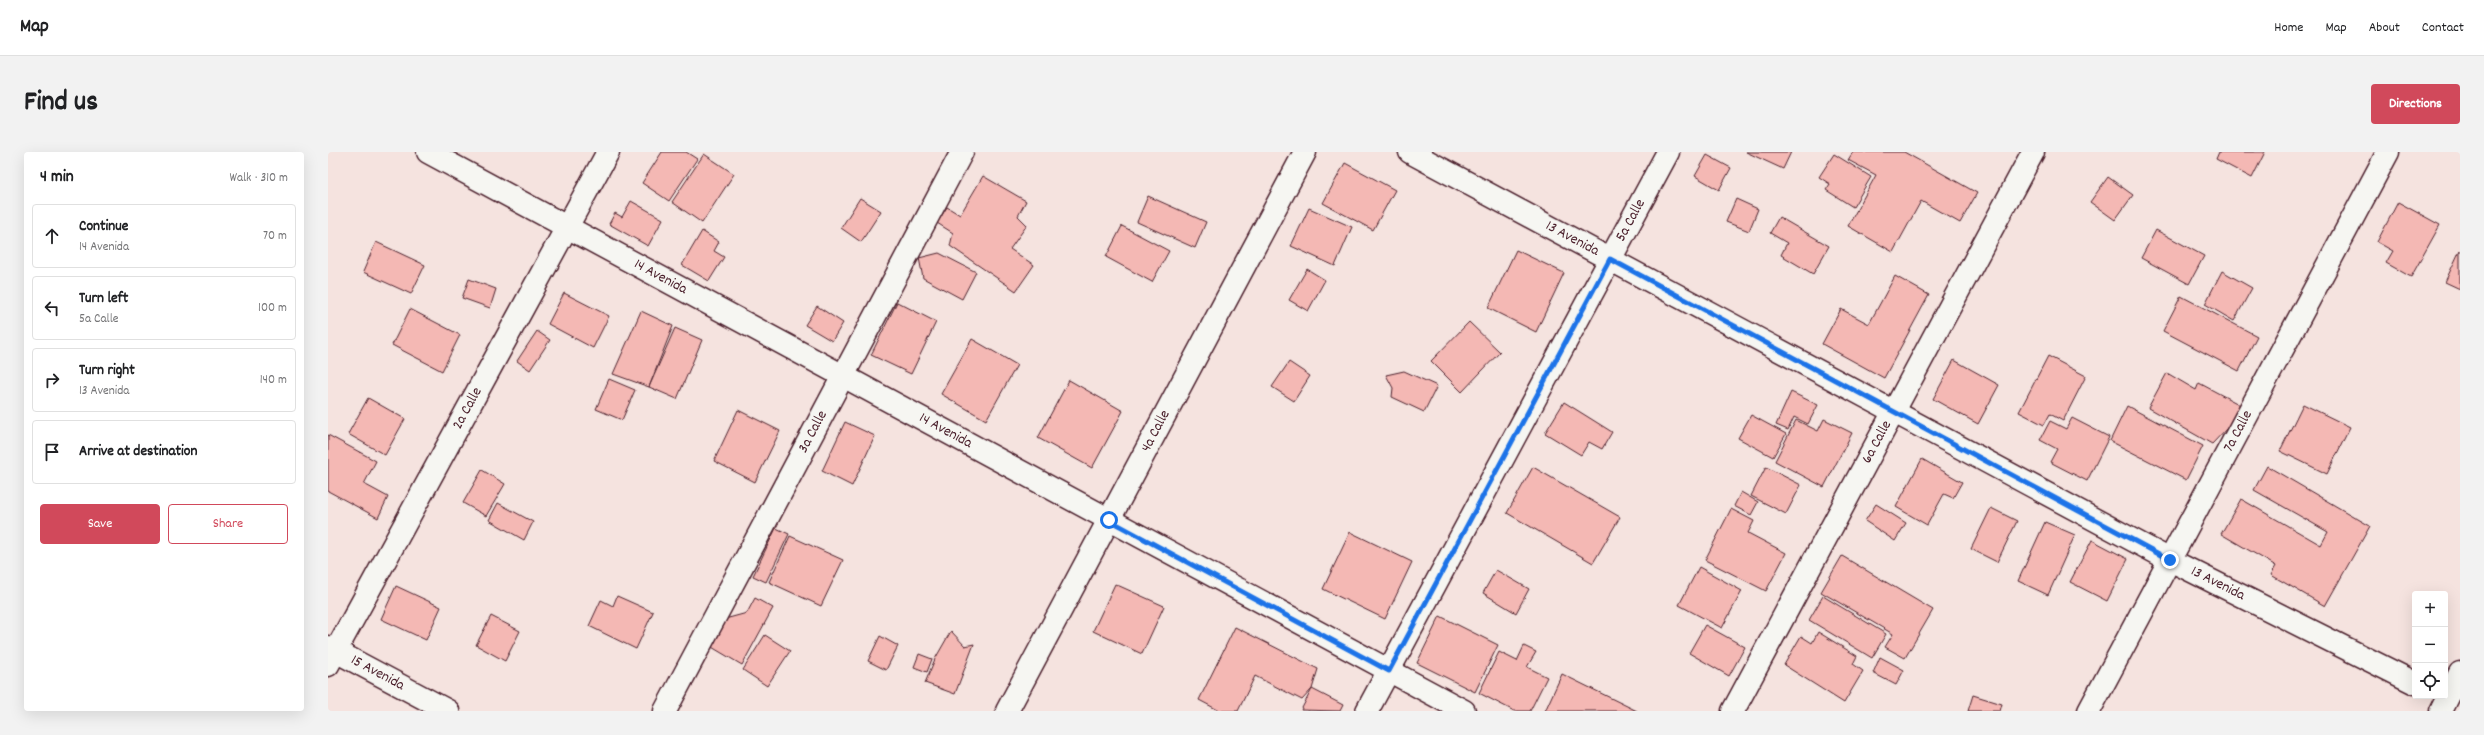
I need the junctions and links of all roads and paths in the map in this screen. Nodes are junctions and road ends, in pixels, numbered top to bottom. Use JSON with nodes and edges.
{"nodes":[{"id":1,"x":428,"y":152,"type":"edge"},
{"id":2,"x":608,"y":152,"type":"edge"},
{"id":3,"x":962,"y":152,"type":"edge"},
{"id":4,"x":1305,"y":152,"type":"edge"},
{"id":5,"x":1410,"y":152,"type":"edge"},
{"id":6,"x":1668,"y":152,"type":"edge"},
{"id":7,"x":2033,"y":152,"type":"edge"},
{"id":8,"x":2388,"y":152,"type":"edge"},
{"id":9,"x":567,"y":227,"type":"junction"},
{"id":10,"x":1610,"y":259,"type":"junction"},
{"id":11,"x":843,"y":376,"type":"junction"},
{"id":12,"x":1894,"y":411,"type":"junction"},
{"id":13,"x":1109,"y":520,"type":"junction"},
{"id":14,"x":2170,"y":560,"type":"junction"},
{"id":15,"x":330,"y":654,"type":"edge"},
{"id":16,"x":1389,"y":671,"type":"junction"},
{"id":17,"x":2460,"y":673,"type":"edge"},
{"id":18,"x":2412,"y":681,"type":"edge"},
{"id":19,"x":2447,"y":703,"type":"edge"},
{"id":20,"x":448,"y":711,"type":"edge"},
{"id":21,"x":664,"y":711,"type":"edge"},
{"id":22,"x":1007,"y":711,"type":"edge"},
{"id":23,"x":1367,"y":711,"type":"edge"},
{"id":24,"x":1464,"y":711,"type":"edge"},
{"id":25,"x":1733,"y":711,"type":"edge"},
{"id":26,"x":2089,"y":711,"type":"edge"}],
"edges":[{"from":1,"to":9,"type":"street","name":"14 Avenida"},
{"from":2,"to":9,"type":"street","name":"2a Calle"},
{"from":3,"to":11,"type":"street","name":"3a Calle"},
{"from":4,"to":13,"type":"street","name":"4a Calle"},
{"from":5,"to":10,"type":"street","name":"13 Avenida"},
{"from":6,"to":10,"type":"street","name":"5a Calle"},
{"from":7,"to":12,"type":"street","name":"6a Calle"},
{"from":8,"to":14,"type":"street","name":"7a Calle"},
{"from":9,"to":11,"type":"street","name":"14 Avenida"},
{"from":9,"to":15,"type":"street","name":"2a Calle"},
{"from":10,"to":12,"type":"street","name":"13 Avenida"},
{"from":10,"to":16,"type":"street","name":"5a Calle"},
{"from":11,"to":13,"type":"street","name":"14 Avenida"},
{"from":11,"to":21,"type":"street","name":"3a Calle"},
{"from":12,"to":14,"type":"street","name":"13 Avenida"},
{"from":12,"to":25,"type":"street","name":"6a Calle"},
{"from":13,"to":16,"type":"street","name":"14 Avenida"},
{"from":13,"to":22,"type":"street","name":"4a Calle"},
{"from":14,"to":18,"type":"street","name":"13 Avenida"},
{"from":14,"to":26,"type":"street","name":"7a Calle"},
{"from":15,"to":20,"type":"street","name":"15 Avenida"},
{"from":16,"to":23,"type":"street","name":"5a Calle"},
{"from":16,"to":24,"type":"street","name":"14 Avenida"},
{"from":17,"to":19,"type":"street"}]}
